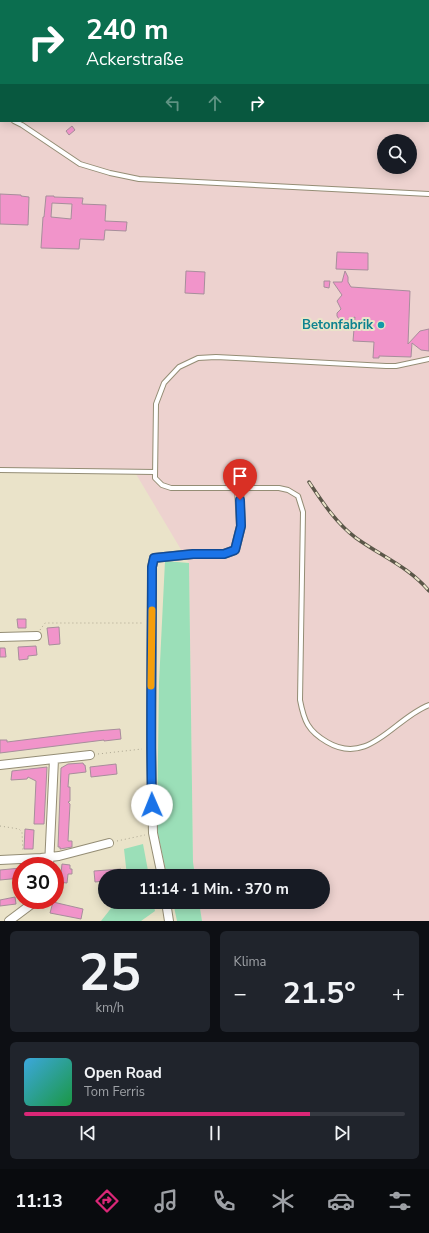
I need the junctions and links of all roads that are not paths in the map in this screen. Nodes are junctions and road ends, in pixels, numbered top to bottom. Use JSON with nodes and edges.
{"nodes":[{"id":1,"x":16,"y":122,"type":"edge"},
{"id":2,"x":429,"y":194,"type":"edge"},
{"id":3,"x":429,"y":359,"type":"edge"},
{"id":4,"x":0,"y":470,"type":"edge"},
{"id":5,"x":155,"y":472,"type":"junction"},
{"id":6,"x":239,"y":488,"type":"junction"},
{"id":7,"x":37,"y":636,"type":"road end"},
{"id":8,"x":0,"y":637,"type":"edge"},
{"id":9,"x":429,"y":705,"type":"edge"},
{"id":10,"x":90,"y":755,"type":"road end"},
{"id":11,"x":54,"y":759,"type":"junction"},
{"id":12,"x":0,"y":765,"type":"edge"},
{"id":13,"x":109,"y":843,"type":"road end"},
{"id":14,"x":50,"y":857,"type":"joint"},
{"id":15,"x":12,"y":859,"type":"edge"},
{"id":16,"x":0,"y":860,"type":"edge"},
{"id":17,"x":160,"y":869,"type":"edge"},
{"id":18,"x":25,"y":909,"type":"edge"},
{"id":19,"x":167,"y":909,"type":"edge"},
{"id":20,"x":9,"y":921,"type":"edge"},
{"id":21,"x":169,"y":921,"type":"edge"}],
"edges":[{"from":1,"to":2,"type":"lane"},
{"from":3,"to":5,"type":"lane"},
{"from":4,"to":5,"type":"lane"},
{"from":5,"to":6,"type":"lane"},
{"from":6,"to":9,"type":"lane"},
{"from":6,"to":17,"type":"street"},
{"from":7,"to":8,"type":"street"},
{"from":10,"to":11,"type":"street"},
{"from":11,"to":12,"type":"street"},
{"from":11,"to":14,"type":"street"},
{"from":13,"to":14,"type":"street"},
{"from":15,"to":16,"type":"street"},
{"from":18,"to":20,"type":"street"},
{"from":19,"to":21,"type":"street"}]}
